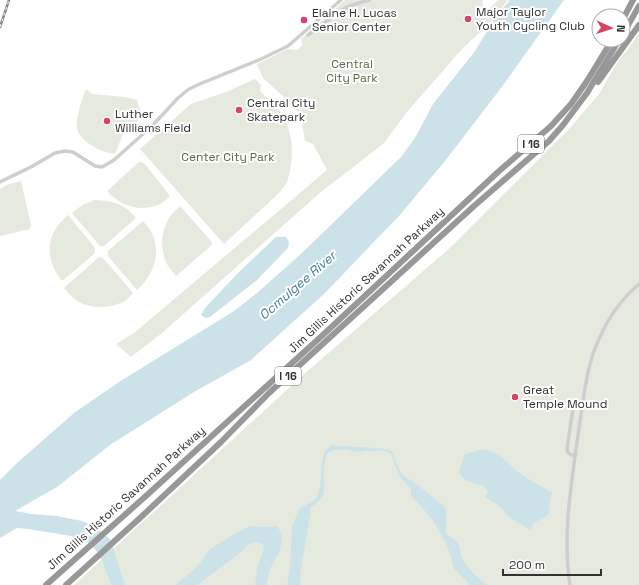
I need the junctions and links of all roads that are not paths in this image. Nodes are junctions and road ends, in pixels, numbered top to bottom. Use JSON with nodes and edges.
{"nodes":[{"id":1,"x":341,"y":0,"type":"edge"},
{"id":2,"x":369,"y":0,"type":"edge"},
{"id":3,"x":639,"y":6,"type":"edge"},
{"id":4,"x":631,"y":20,"type":"edge"},
{"id":5,"x":639,"y":25,"type":"edge"},
{"id":6,"x":308,"y":35,"type":"dead end"},
{"id":7,"x":607,"y":48,"type":"edge"},
{"id":8,"x":614,"y":48,"type":"edge"},
{"id":9,"x":587,"y":93,"type":"junction"},
{"id":10,"x":0,"y":182,"type":"edge"},
{"id":11,"x":639,"y":284,"type":"edge"},
{"id":12,"x":583,"y":402,"type":"junction"},
{"id":13,"x":576,"y":455,"type":"junction"},
{"id":14,"x":46,"y":585,"type":"edge"},
{"id":15,"x":67,"y":585,"type":"edge"},
{"id":16,"x":570,"y":585,"type":"edge"}],
"edges":[{"from":1,"to":10,"type":"street"},
{"from":2,"to":6,"type":"street"},
{"from":3,"to":4,"type":"highway"},
{"from":5,"to":9,"type":"highway"},
{"from":7,"to":14,"type":"highway","name":"Jim Gillis Historic Savannah Parkway","number":"I 16"},
{"from":8,"to":9,"type":"highway","name":"Jim Gillis Historic Savannah Parkway","number":"I 16"},
{"from":9,"to":15,"type":"highway","name":"Jim Gillis Historic Savannah Parkway","number":"I 16"},
{"from":11,"to":12,"type":"street"},
{"from":12,"to":13,"type":"street"},
{"from":12,"to":13,"type":"street"},
{"from":13,"to":16,"type":"street"}]}
